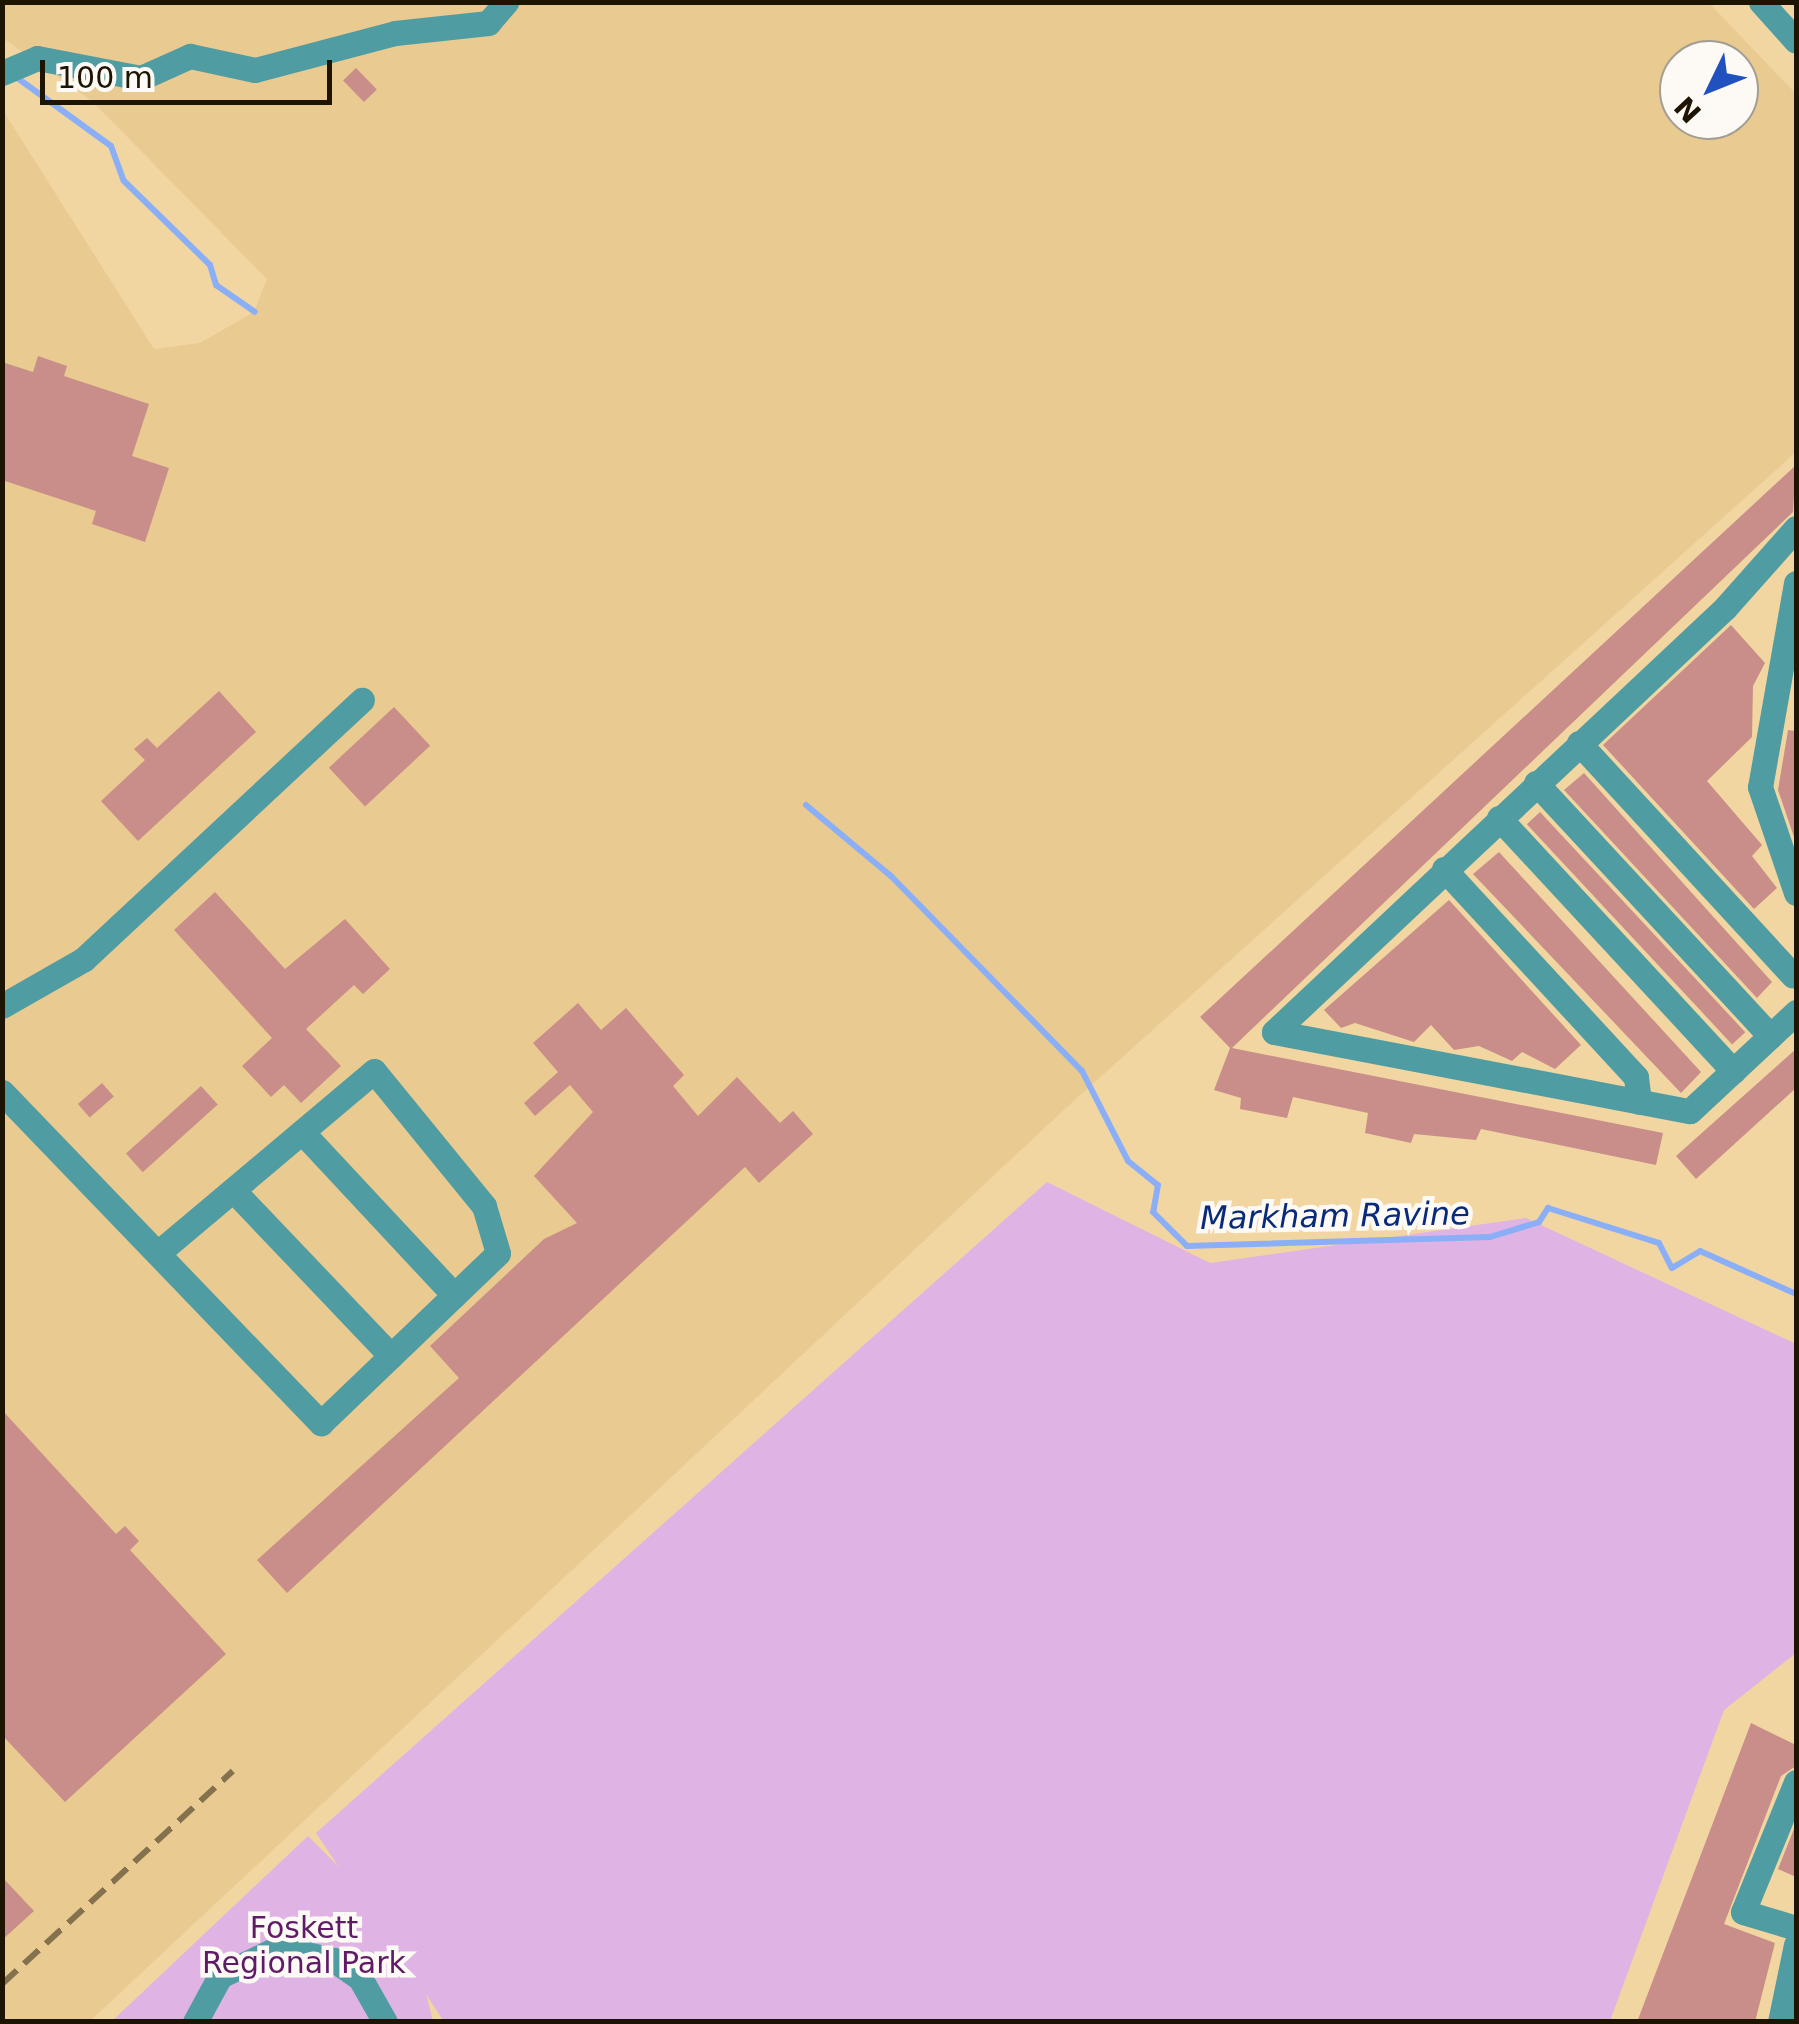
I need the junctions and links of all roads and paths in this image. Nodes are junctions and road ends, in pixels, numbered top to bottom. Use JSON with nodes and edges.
{"nodes":[{"id":1,"x":506,"y":2,"type":"edge"},
{"id":2,"x":1760,"y":2,"type":"edge"},
{"id":3,"x":1796,"y":41,"type":"edge"},
{"id":4,"x":2,"y":72,"type":"edge"},
{"id":5,"x":1796,"y":528,"type":"edge"},
{"id":6,"x":1796,"y":583,"type":"edge"},
{"id":7,"x":362,"y":700,"type":"dead end"},
{"id":8,"x":1579,"y":743,"type":"junction"},
{"id":9,"x":1536,"y":782,"type":"junction"},
{"id":10,"x":1498,"y":818,"type":"junction"},
{"id":11,"x":1444,"y":869,"type":"junction"},
{"id":12,"x":1796,"y":893,"type":"edge"},
{"id":13,"x":1795,"y":973,"type":"edge"},
{"id":14,"x":2,"y":1006,"type":"edge"},
{"id":15,"x":1796,"y":1010,"type":"edge"},
{"id":16,"x":1770,"y":1036,"type":"junction"},
{"id":17,"x":1733,"y":1071,"type":"junction"},
{"id":18,"x":2,"y":1092,"type":"edge"},
{"id":19,"x":1639,"y":1102,"type":"junction"},
{"id":20,"x":302,"y":1132,"type":"junction"},
{"id":21,"x":233,"y":1190,"type":"junction"},
{"id":22,"x":158,"y":1254,"type":"junction"},
{"id":23,"x":454,"y":1295,"type":"junction"},
{"id":24,"x":391,"y":1356,"type":"junction"},
{"id":25,"x":1796,"y":1782,"type":"edge"},
{"id":26,"x":1796,"y":1928,"type":"edge"},
{"id":27,"x":1796,"y":1945,"type":"edge"},
{"id":28,"x":195,"y":2022,"type":"edge"},
{"id":29,"x":385,"y":2022,"type":"edge"},
{"id":30,"x":1780,"y":2022,"type":"edge"}],
"edges":[{"from":1,"to":4,"type":"street"},
{"from":2,"to":3,"type":"street"},
{"from":5,"to":8,"type":"street"},
{"from":6,"to":12,"type":"street"},
{"from":7,"to":14,"type":"street"},
{"from":8,"to":9,"type":"street"},
{"from":8,"to":13,"type":"street"},
{"from":9,"to":10,"type":"street"},
{"from":9,"to":16,"type":"street"},
{"from":10,"to":11,"type":"street"},
{"from":10,"to":17,"type":"street"},
{"from":11,"to":19,"type":"street"},
{"from":11,"to":19,"type":"street"},
{"from":13,"to":15,"type":"street"},
{"from":15,"to":16,"type":"street"},
{"from":16,"to":17,"type":"street"},
{"from":17,"to":19,"type":"street"},
{"from":18,"to":22,"type":"street"},
{"from":20,"to":21,"type":"street"},
{"from":20,"to":23,"type":"street"},
{"from":20,"to":23,"type":"street"},
{"from":21,"to":22,"type":"street"},
{"from":21,"to":24,"type":"street"},
{"from":22,"to":24,"type":"street"},
{"from":23,"to":24,"type":"street"},
{"from":25,"to":26,"type":"street"},
{"from":27,"to":30,"type":"street"},
{"from":28,"to":29,"type":"street"}]}
